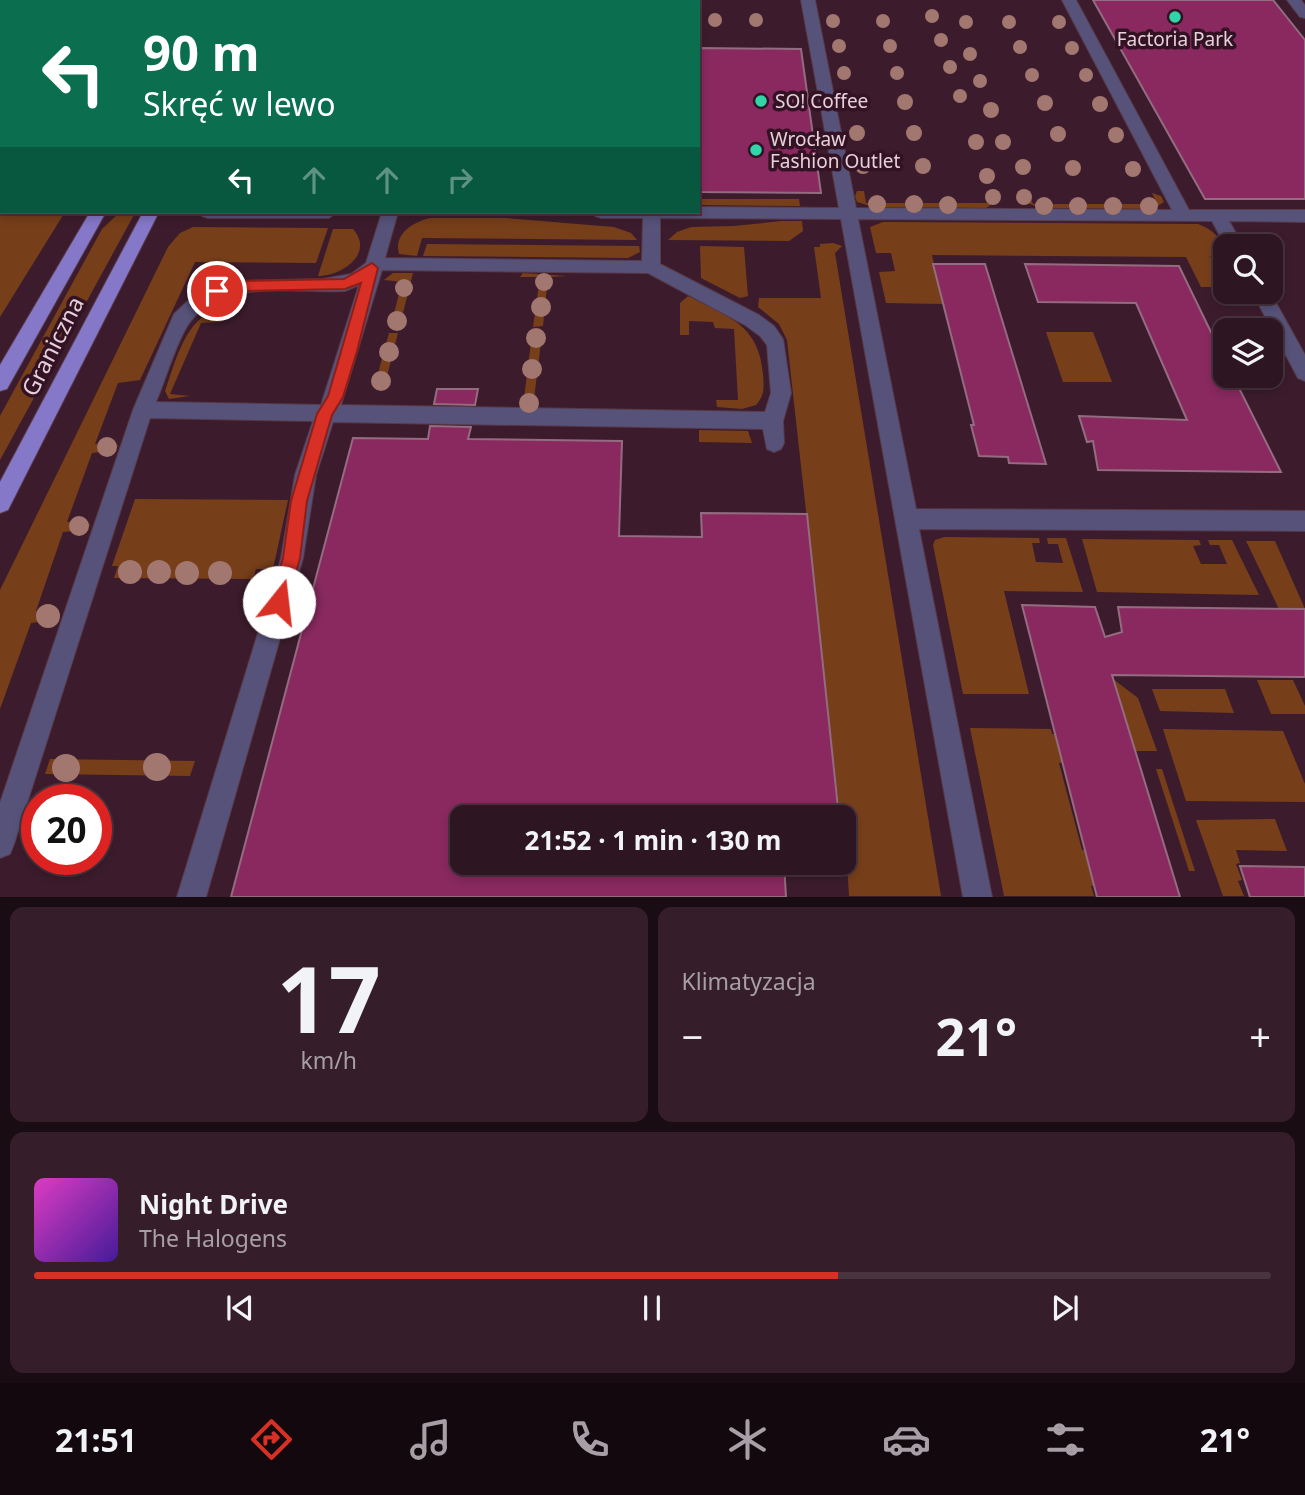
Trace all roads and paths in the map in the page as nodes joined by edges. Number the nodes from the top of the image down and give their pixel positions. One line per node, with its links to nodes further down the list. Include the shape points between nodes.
1 (808, 0): 10 (lane)
2 (1069, 0): 11 (lane)
3 (1294, 0): 4 (lane)
4 (1305, 14)
5 (700, 212): 10 (lane)
6 (97, 214): 19 (main road, Graniczna)
7 (149, 214): 24 (main road, Graniczna)
8 (389, 214): 15 (lane)
9 (652, 214): 16 (lane)
10 (847, 214): 11 (lane); 25 (lane)
11 (1184, 216): 12 (lane)
12 (1219, 216): 13 (lane); 14 (lane)
13 (1305, 216)
14 (1228, 234)
15 (373, 266): 16 (lane); 20 (lane, via 345,284 240,286 209,295 181,319); 21 (lane, via 339,386)
16 (651, 267): 22 (lane, via 767,331 776,344 781,393)
17 (1268, 304): 18 (lane)
18 (1305, 373)
19 (0, 383)
20 (143, 410): 21 (lane); 27 (lane)
21 (325, 414): 22 (lane); 28 (lane, via 299,501 292,558)
22 (773, 421): 23 (lane)
23 (774, 443)
24 (0, 503)
25 (907, 520): 26 (lane); 29 (lane)
26 (1305, 522)
27 (0, 844)
28 (191, 897)
29 (978, 897)

